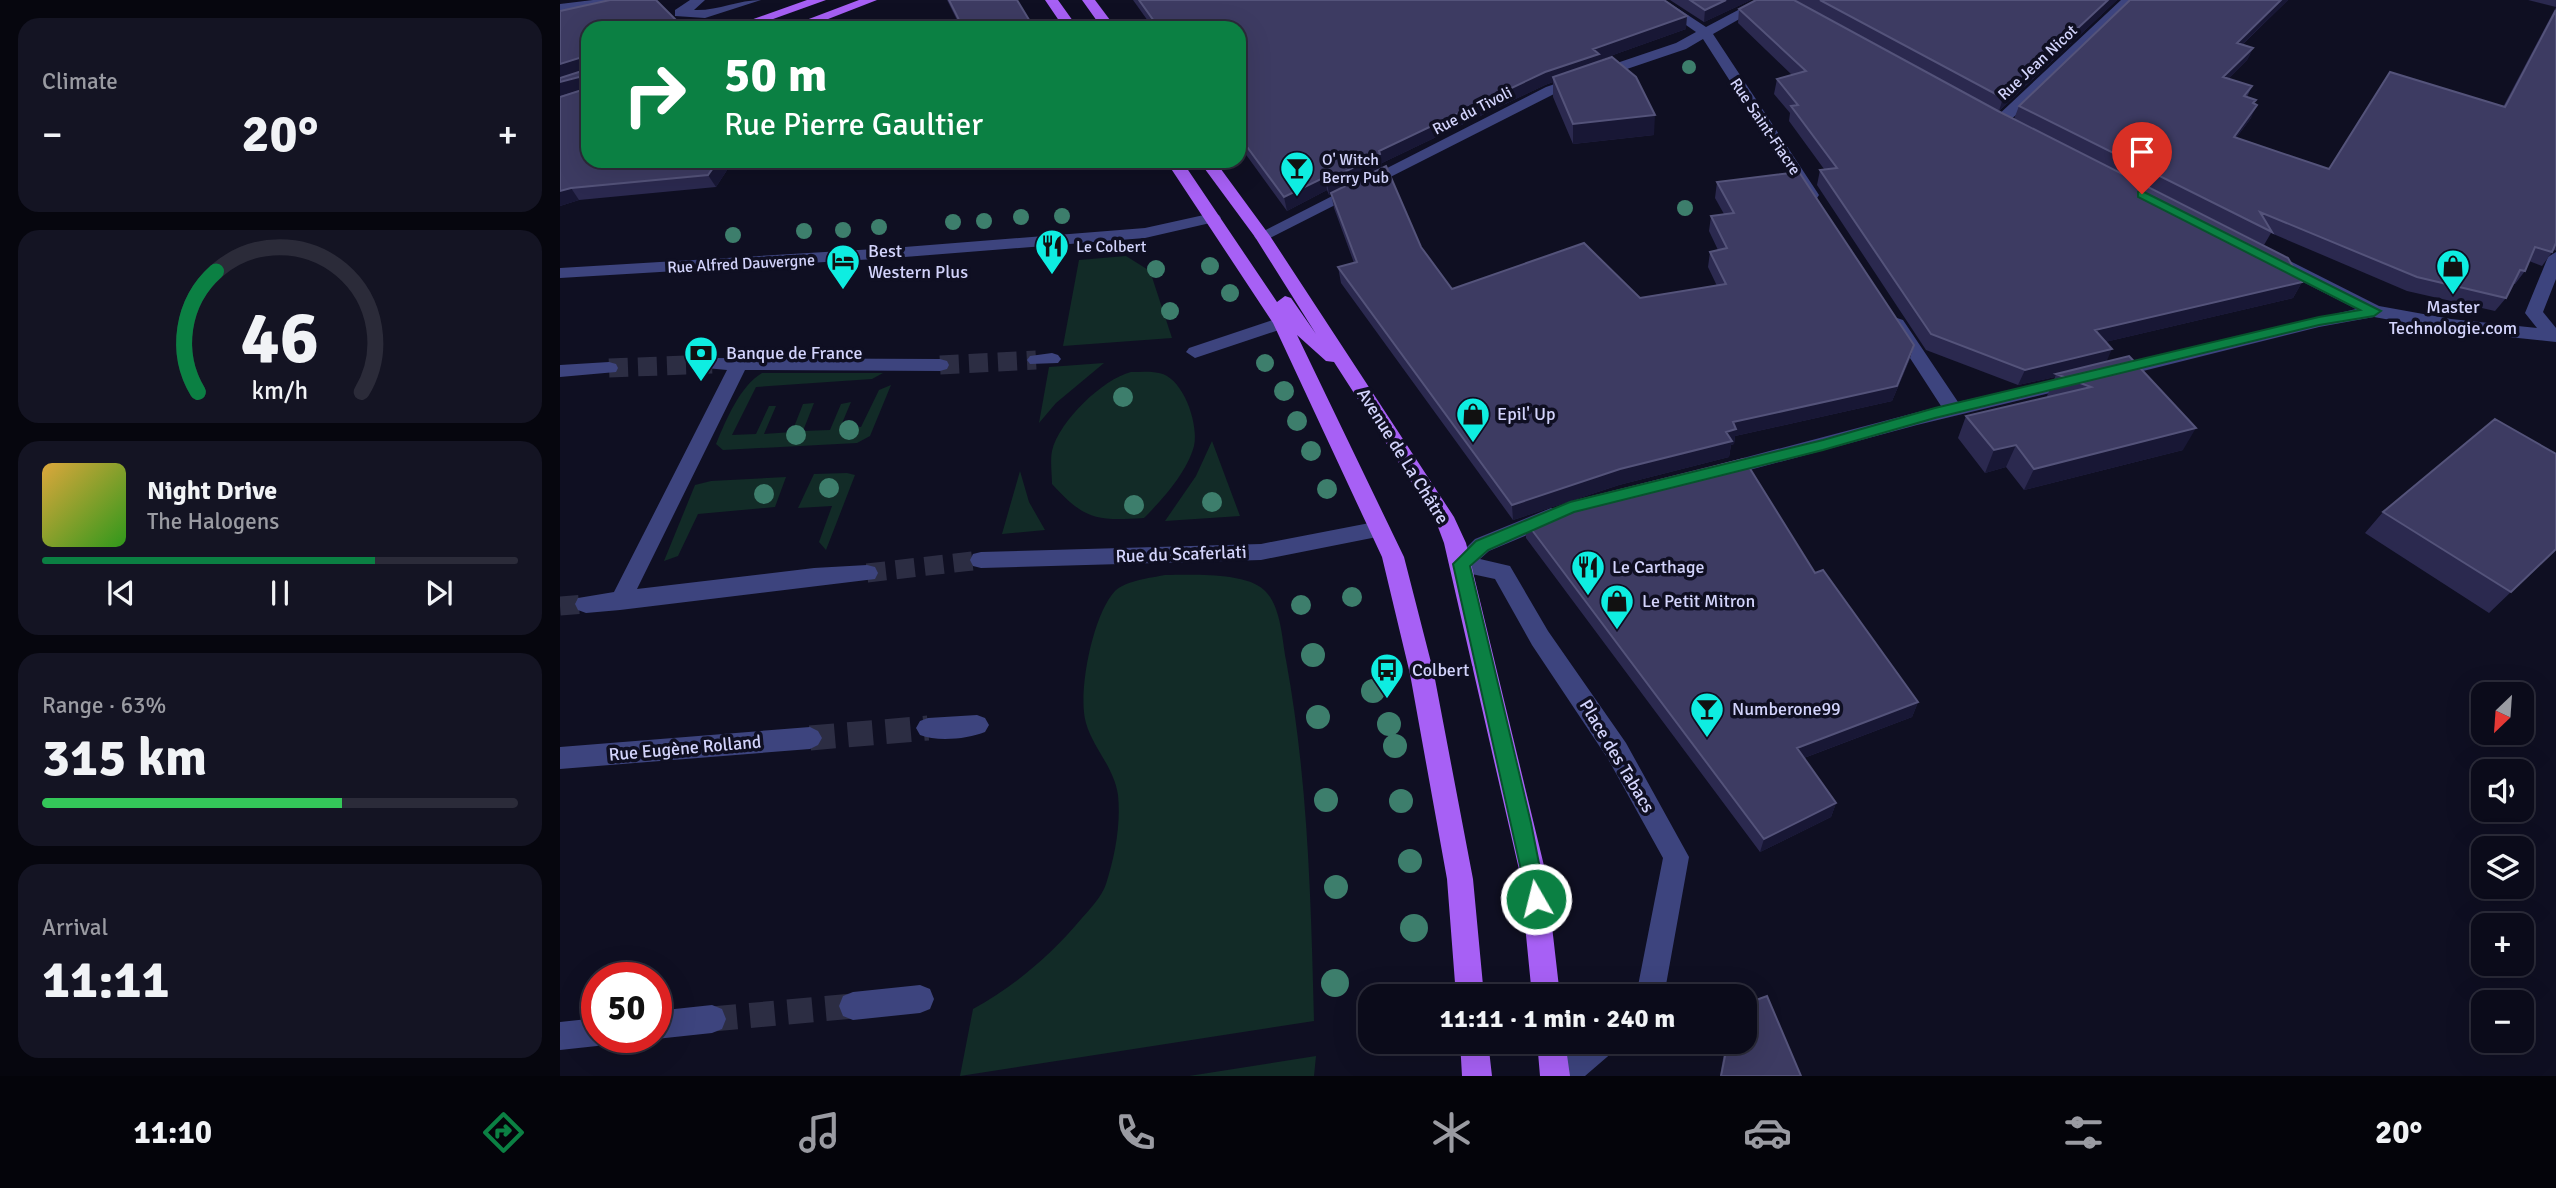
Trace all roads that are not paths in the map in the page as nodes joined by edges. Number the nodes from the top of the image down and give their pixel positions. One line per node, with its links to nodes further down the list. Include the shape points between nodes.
1 (620, 0): 11 (street)
2 (699, 0): 3 (street, via 680,13 705,14)
3 (755, 0)
4 (820, 0): 12 (main road)
5 (872, 0): 13 (main road)
6 (1051, 0): 14 (main road)
7 (1088, 0): 15 (main road)
8 (1656, 0): 16 (street, Rue Saint-Fiacre)
9 (1768, 0): 16 (street, Rue du Tivoli)
10 (2128, 0): 17 (street, Rue Jean Nicot)
11 (560, 8)
12 (756, 21)
13 (812, 21)
14 (1065, 21)
15 (1104, 21)
16 (1706, 33): 20 (street, Rue Saint-Fiacre); 22 (street, Rue du Tivoli, via 1681,46 1551,90)
17 (2000, 120)
18 (1179, 168): 21 (main road)
19 (1212, 168): 22 (main road, Avenue de La Châtre)
20 (1823, 213)
21 (1213, 218): 25 (street, Rue Alfred Dauvergne, via 1145,233); 28 (main road); 36 (main road, via 1242,235 1305,334)
22 (1262, 236): 36 (main road, Avenue de La Châtre)
23 (2252, 249): 26 (street)
24 (2556, 257): 29 (street, via 2534,313)
25 (560, 273)
26 (2374, 311): 29 (street, via 2451,326); 37 (street)
27 (1891, 315): 37 (street)
28 (1282, 323): 30 (street); 40 (main road)
29 (2554, 336)
30 (1195, 352)
31 (712, 364): 32 (street)
32 (739, 364): 33 (street); 44 (street)
33 (940, 365)
34 (609, 368): 35 (street)
35 (560, 371)
36 (1349, 372): 42 (main road, Avenue de La Châtre, via 1444,517)
37 (1953, 409): 38 (street)
38 (1703, 475)
39 (1570, 508): 42 (street, via 1482,545)
40 (1380, 529): 41 (street, Rue du Scaferlati, via 1261,552); 50 (main road, via 1393,557 1422,674 1460,879)
41 (981, 560)
42 (1461, 564): 51 (main road, Avenue de La Châtre, via 1533,874); 52 (street, Place des Tabacs, via 1503,572 1540,638 1617,751 1676,857)
43 (867, 573): 44 (street)
44 (620, 601): 45 (street)
45 (586, 604)
46 (977, 725): 47 (street)
47 (928, 728)
48 (810, 738): 49 (street, Rue Eugène Rolland)
49 (560, 758)
50 (1469, 984)
51 (1545, 984)
52 (1652, 984)
53 (920, 999): 54 (street)
54 (853, 1006)
55 (712, 1019): 56 (street)
56 (672, 1023)
57 (581, 1034): 58 (street)
58 (560, 1036)
59 (1475, 1054): 62 (main road)
60 (1552, 1054): 63 (main road)
61 (1589, 1054): 64 (street)
62 (1477, 1076)
63 (1555, 1076)
64 (1563, 1076)

